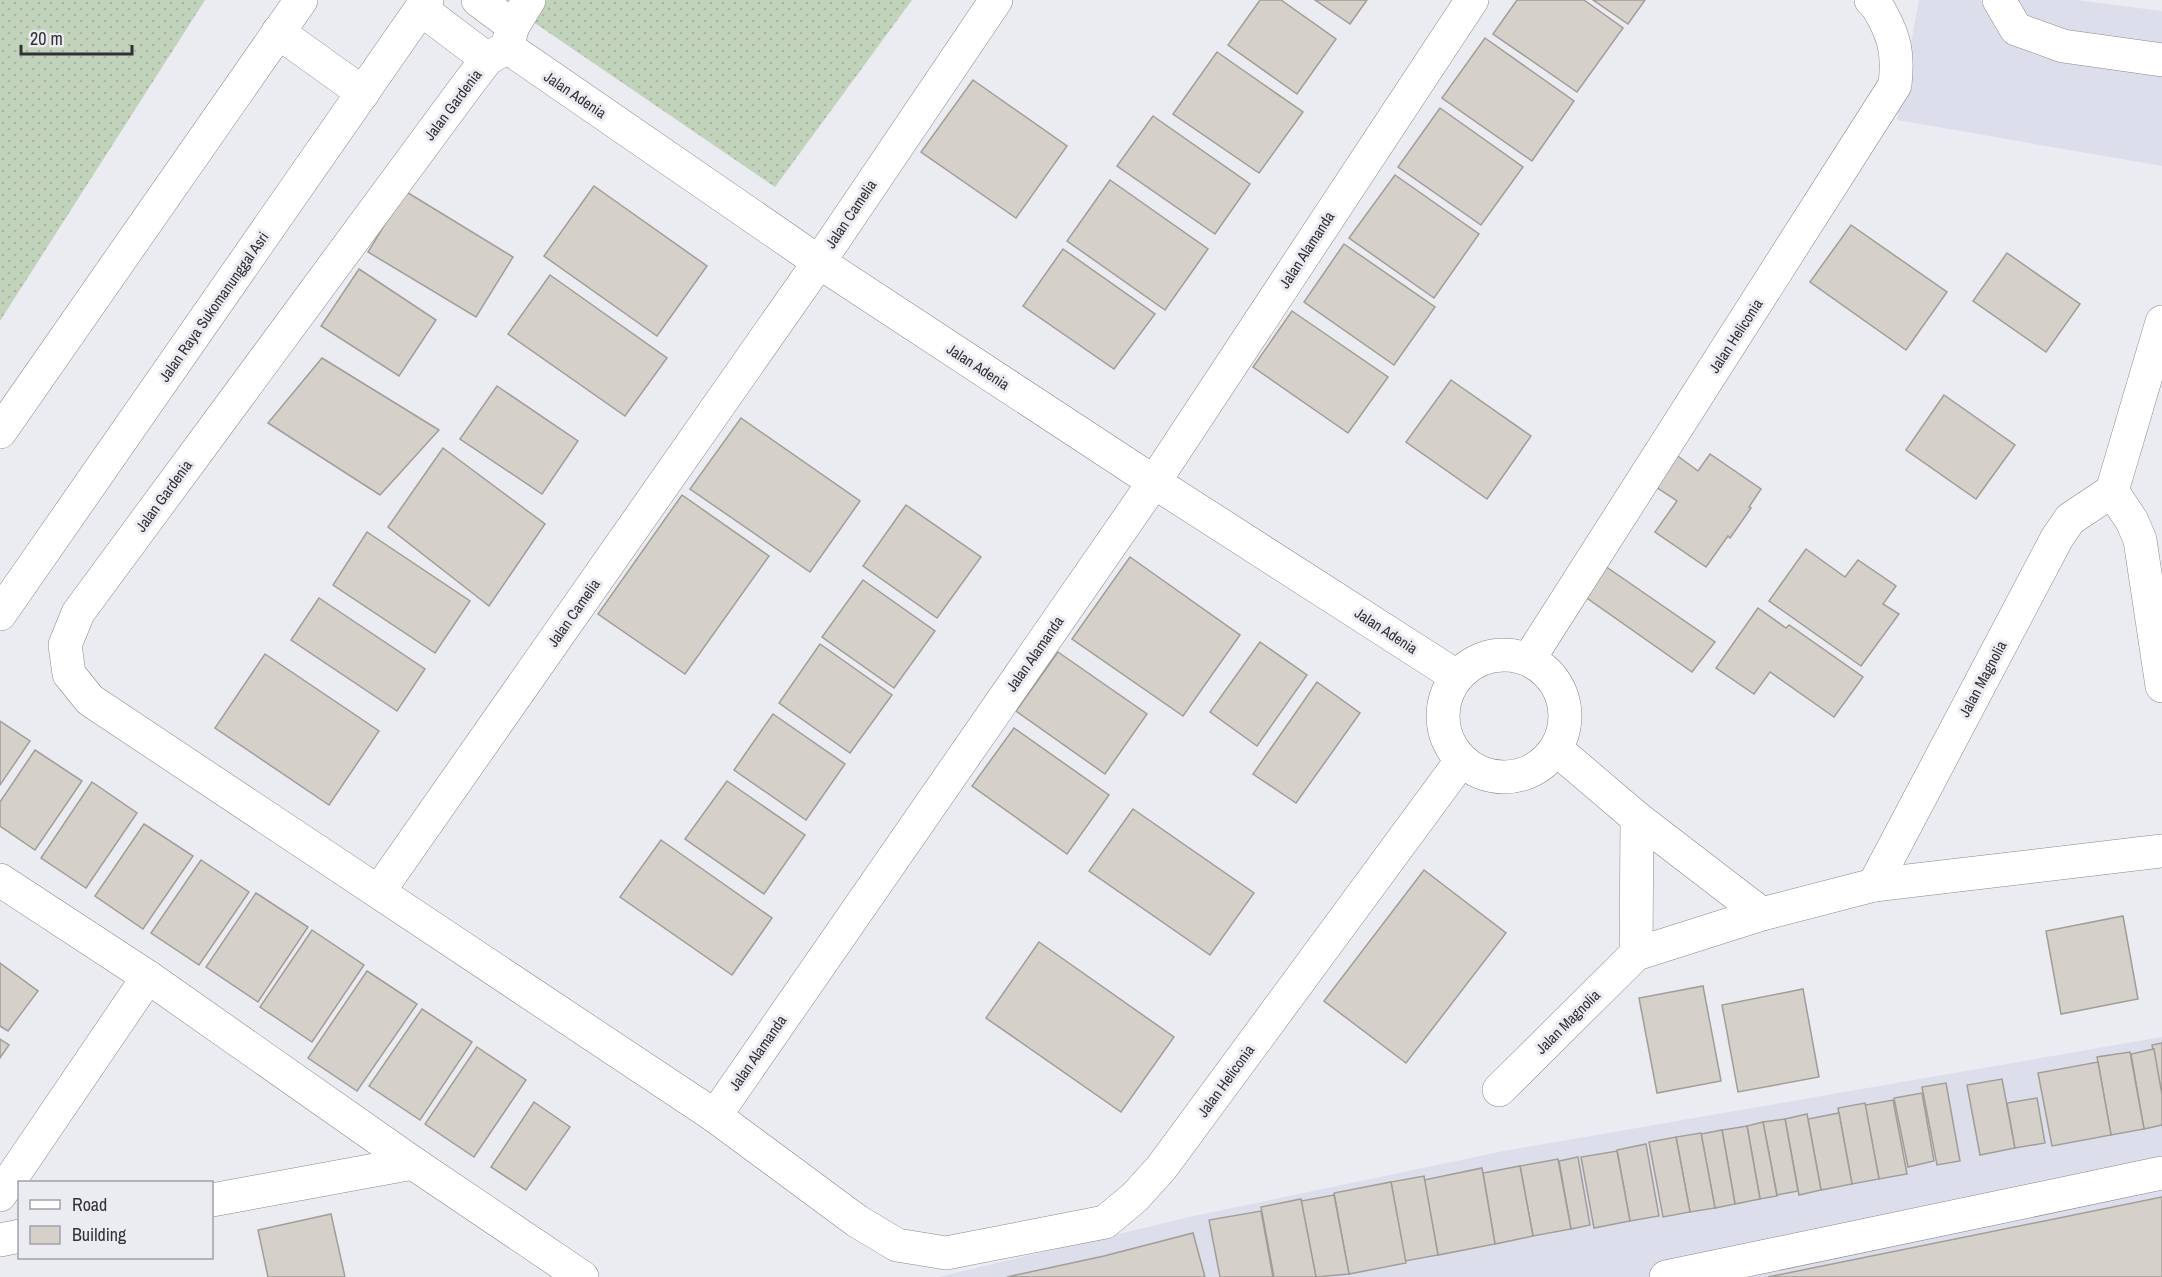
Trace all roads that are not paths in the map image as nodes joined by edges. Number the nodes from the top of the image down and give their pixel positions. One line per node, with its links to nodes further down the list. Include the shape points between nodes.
1 (301, 0): 8 (street)
2 (478, 0): 9 (street, Jalan Adenia)
3 (996, 0): 12 (street, Jalan Camelia)
4 (1472, 0): 15 (street, Jalan Alamanda)
5 (2000, 0): 10 (street, via 2016,29 2063,46)
6 (1873, 2): 18 (street, Jalan Heliconia, via 1893,34 1895,85)
7 (424, 4): 9 (street, Jalan Adenia); 11 (street, Jalan Raya Sukomanunggal Asri)
8 (278, 32): 11 (street); 14 (street)
9 (509, 33): 12 (street, Jalan Adenia); 27 (street, Jalan Gardenia, via 78,613 65,645 69,674 90,700)
10 (2162, 60)
11 (363, 93): 17 (street, Jalan Raya Sukomanunggal Asri)
12 (819, 262): 15 (street, Jalan Adenia); 27 (street, Jalan Camelia)
13 (2162, 322): 16 (street)
14 (0, 432)
15 (1154, 482): 19 (street, Jalan Adenia); 32 (street, Jalan Alamanda)
16 (2112, 491): 20 (street, via 2140,540); 26 (street, Jalan Magnolia, via 2070,519 2057,538)
17 (0, 614)
18 (1529, 659): 19 (street, via 1507,654 1484,657); 21 (street, via 1547,671 1560,688 1566,709 1564,730)
19 (1456, 676): 22 (street, via 1443,704 1443,725 1449,744)
20 (2162, 686)
21 (1556, 749): 22 (street, via 1541,765 1521,775 1479,773); 23 (street)
22 (1461, 760): 32 (street, Jalan Heliconia, via 1169,1158 1135,1197 1105,1221 946,1253 897,1245 857,1221)
23 (1637, 818): 28 (street); 29 (street)
24 (2162, 851): 26 (street, Jalan Magnolia)
25 (0, 880): 30 (street)
26 (1874, 885): 28 (street, Jalan Magnolia)
27 (379, 891): 32 (street)
28 (1762, 914): 29 (street, Jalan Magnolia)
29 (1636, 954): 31 (street, Jalan Magnolia)
30 (148, 976): 33 (street); 35 (street)
31 (1499, 1090)
32 (715, 1116)
33 (413, 1163): 36 (street); 39 (street)
34 (2162, 1173): 40 (street)
35 (0, 1195)
36 (213, 1200)
37 (18, 1236): 38 (street)
38 (0, 1240)
39 (582, 1277)
40 (1666, 1277)

